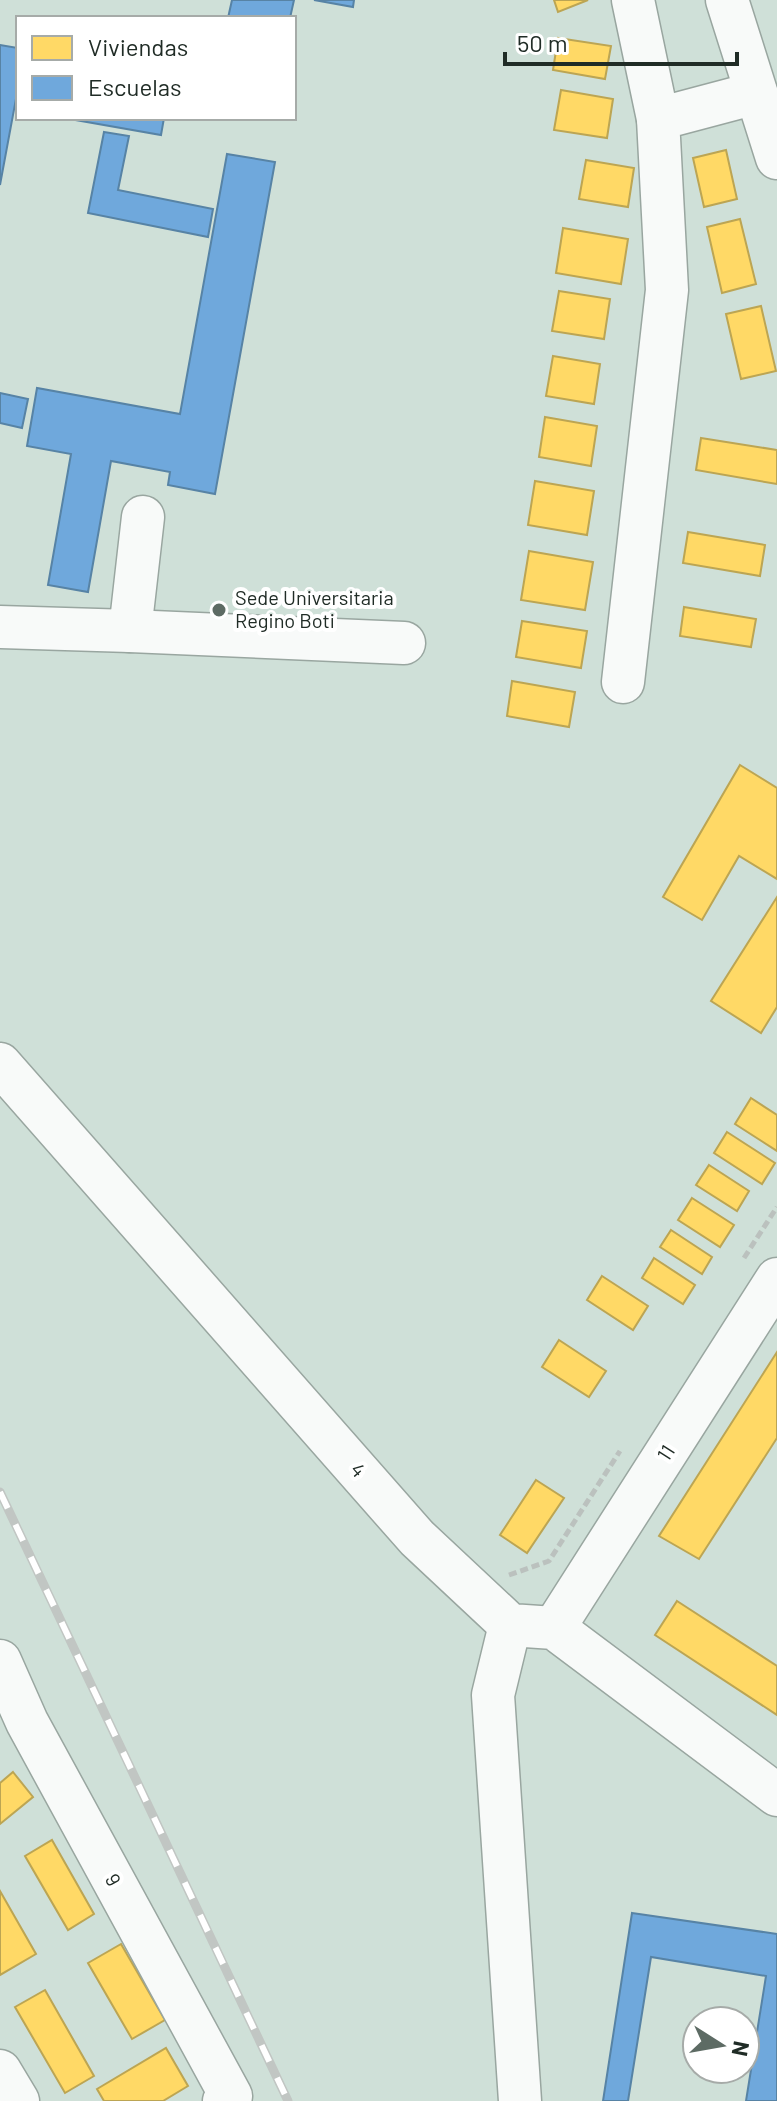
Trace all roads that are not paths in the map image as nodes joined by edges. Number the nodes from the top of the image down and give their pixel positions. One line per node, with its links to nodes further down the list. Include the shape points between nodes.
1 (633, 0): 4 (street)
2 (727, 0): 3 (street)
3 (756, 93): 4 (street); 5 (street)
4 (658, 119): 10 (street, via 667,290)
5 (777, 158)
6 (143, 517): 8 (street)
7 (0, 627): 8 (street)
8 (130, 631): 9 (street)
9 (404, 643)
10 (623, 682)
11 (0, 1064): 13 (street, 4, via 417,1538)
12 (760, 1269): 14 (street, 11)
13 (510, 1625): 14 (street); 21 (street, via 493,1695)
14 (554, 1628): 17 (street)
15 (0, 1661): 16 (street, 9)
16 (14, 1733): 19 (street, 9)
17 (777, 1795)
18 (0, 2071): 20 (street)
19 (228, 2098)
20 (18, 2101)
21 (520, 2101)

